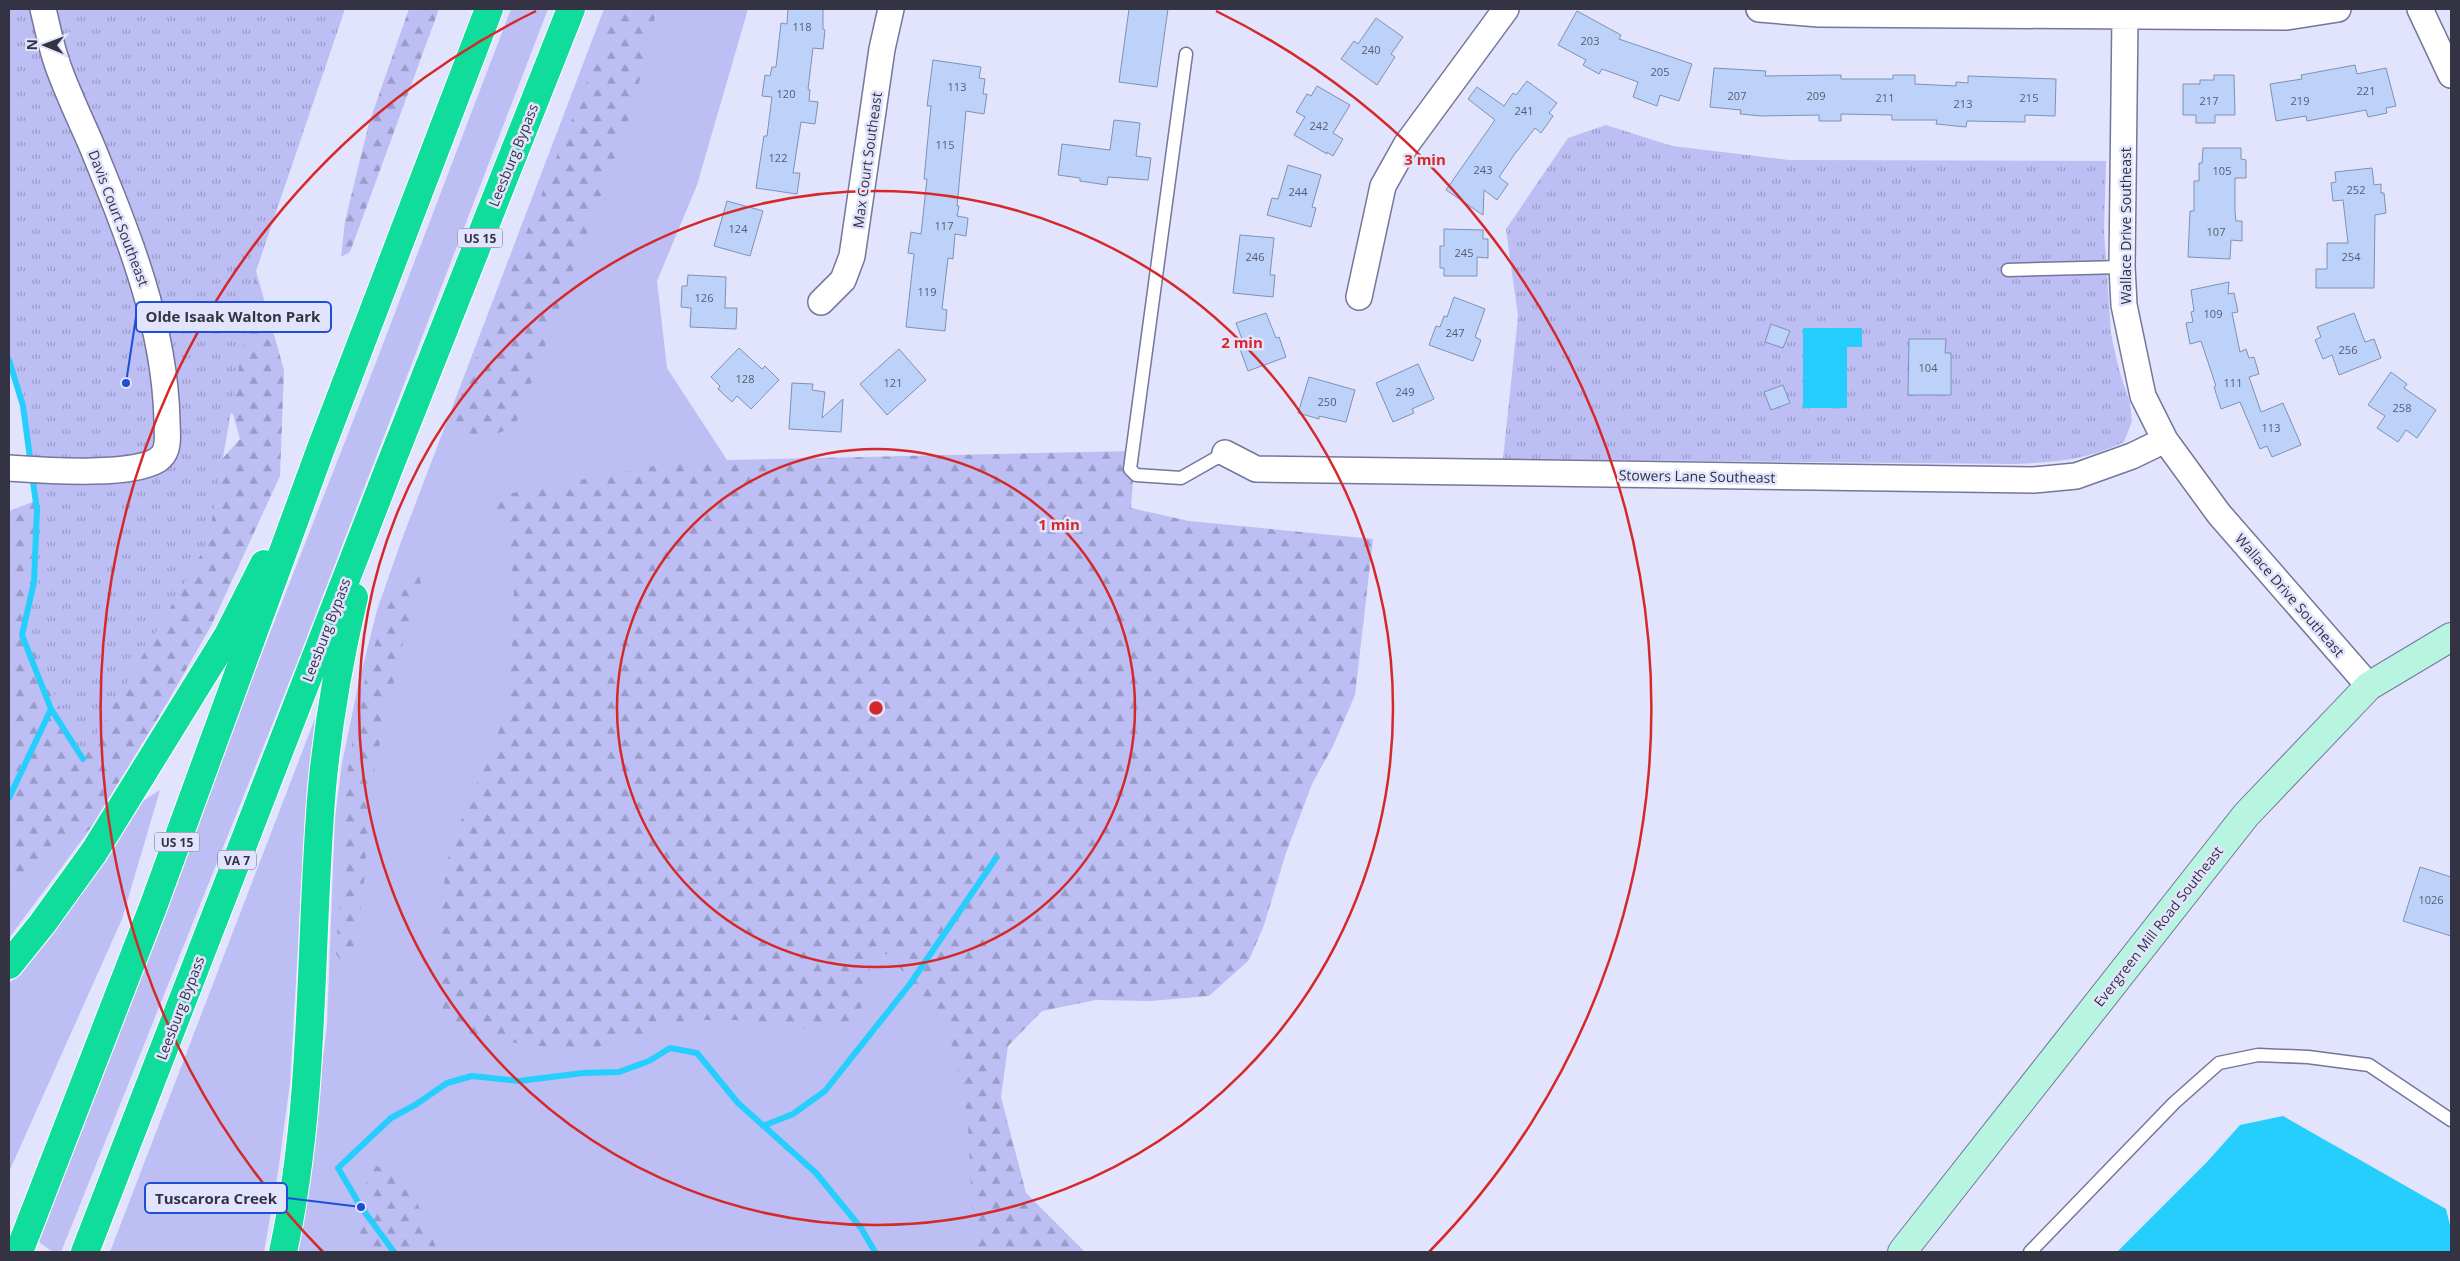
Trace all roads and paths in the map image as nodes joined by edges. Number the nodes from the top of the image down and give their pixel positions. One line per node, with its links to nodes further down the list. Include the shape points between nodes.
1 (43, 9): 19 (street, Davis Court Southeast, via 56,58 144,281 167,396 167,438 165,453 160,459 134,468)
2 (489, 9): 17 (highway, US 15)
3 (571, 9): 20 (highway, Leesburg Bypass / US 15)
4 (891, 9): 15 (street, Max Court Southeast, via 882,49 852,256 842,280)
5 (1506, 9): 14 (street, via 1406,145 1383,186)
6 (1759, 9): 9 (street, via 1819,14)
7 (2338, 9): 9 (street, via 2287,17)
8 (2420, 9): 11 (street)
9 (2125, 17): 12 (street, Wallace Drive Southeast)
10 (1186, 54): 18 (lane, via 1130,469 1136,475 1181,478)
11 (2451, 75)
12 (2122, 267): 13 (lane); 16 (street, Wallace Drive Southeast, via 2124,305 2144,396)
13 (2008, 270)
14 (1359, 297)
15 (821, 302)
16 (2165, 440): 18 (street, Stowers Lane Southeast, via 2076,476 2034,480 1256,469); 22 (street, Wallace Drive Southeast, via 2219,514)
17 (321, 448): 23 (highway, via 228,636 94,852); 25 (highway, US 15, via 153,907)
18 (1225, 453)
19 (12, 468)
20 (389, 468): 26 (highway, Leesburg Bypass / VA 7); 27 (highway, via 344,638 322,788 305,1085 297,1169)
21 (2451, 637): 22 (main road, Evergreen Mill Road Southeast)
22 (2368, 686): 28 (main road, Evergreen Mill Road Southeast, via 2246,815)
23 (9, 965)
24 (2451, 1120): 29 (lane, via 2369,1065 2258,1055 2219,1063 2174,1103)
25 (22, 1242)
26 (85, 1252)
27 (283, 1252)
28 (1902, 1252)
29 (2030, 1252)

